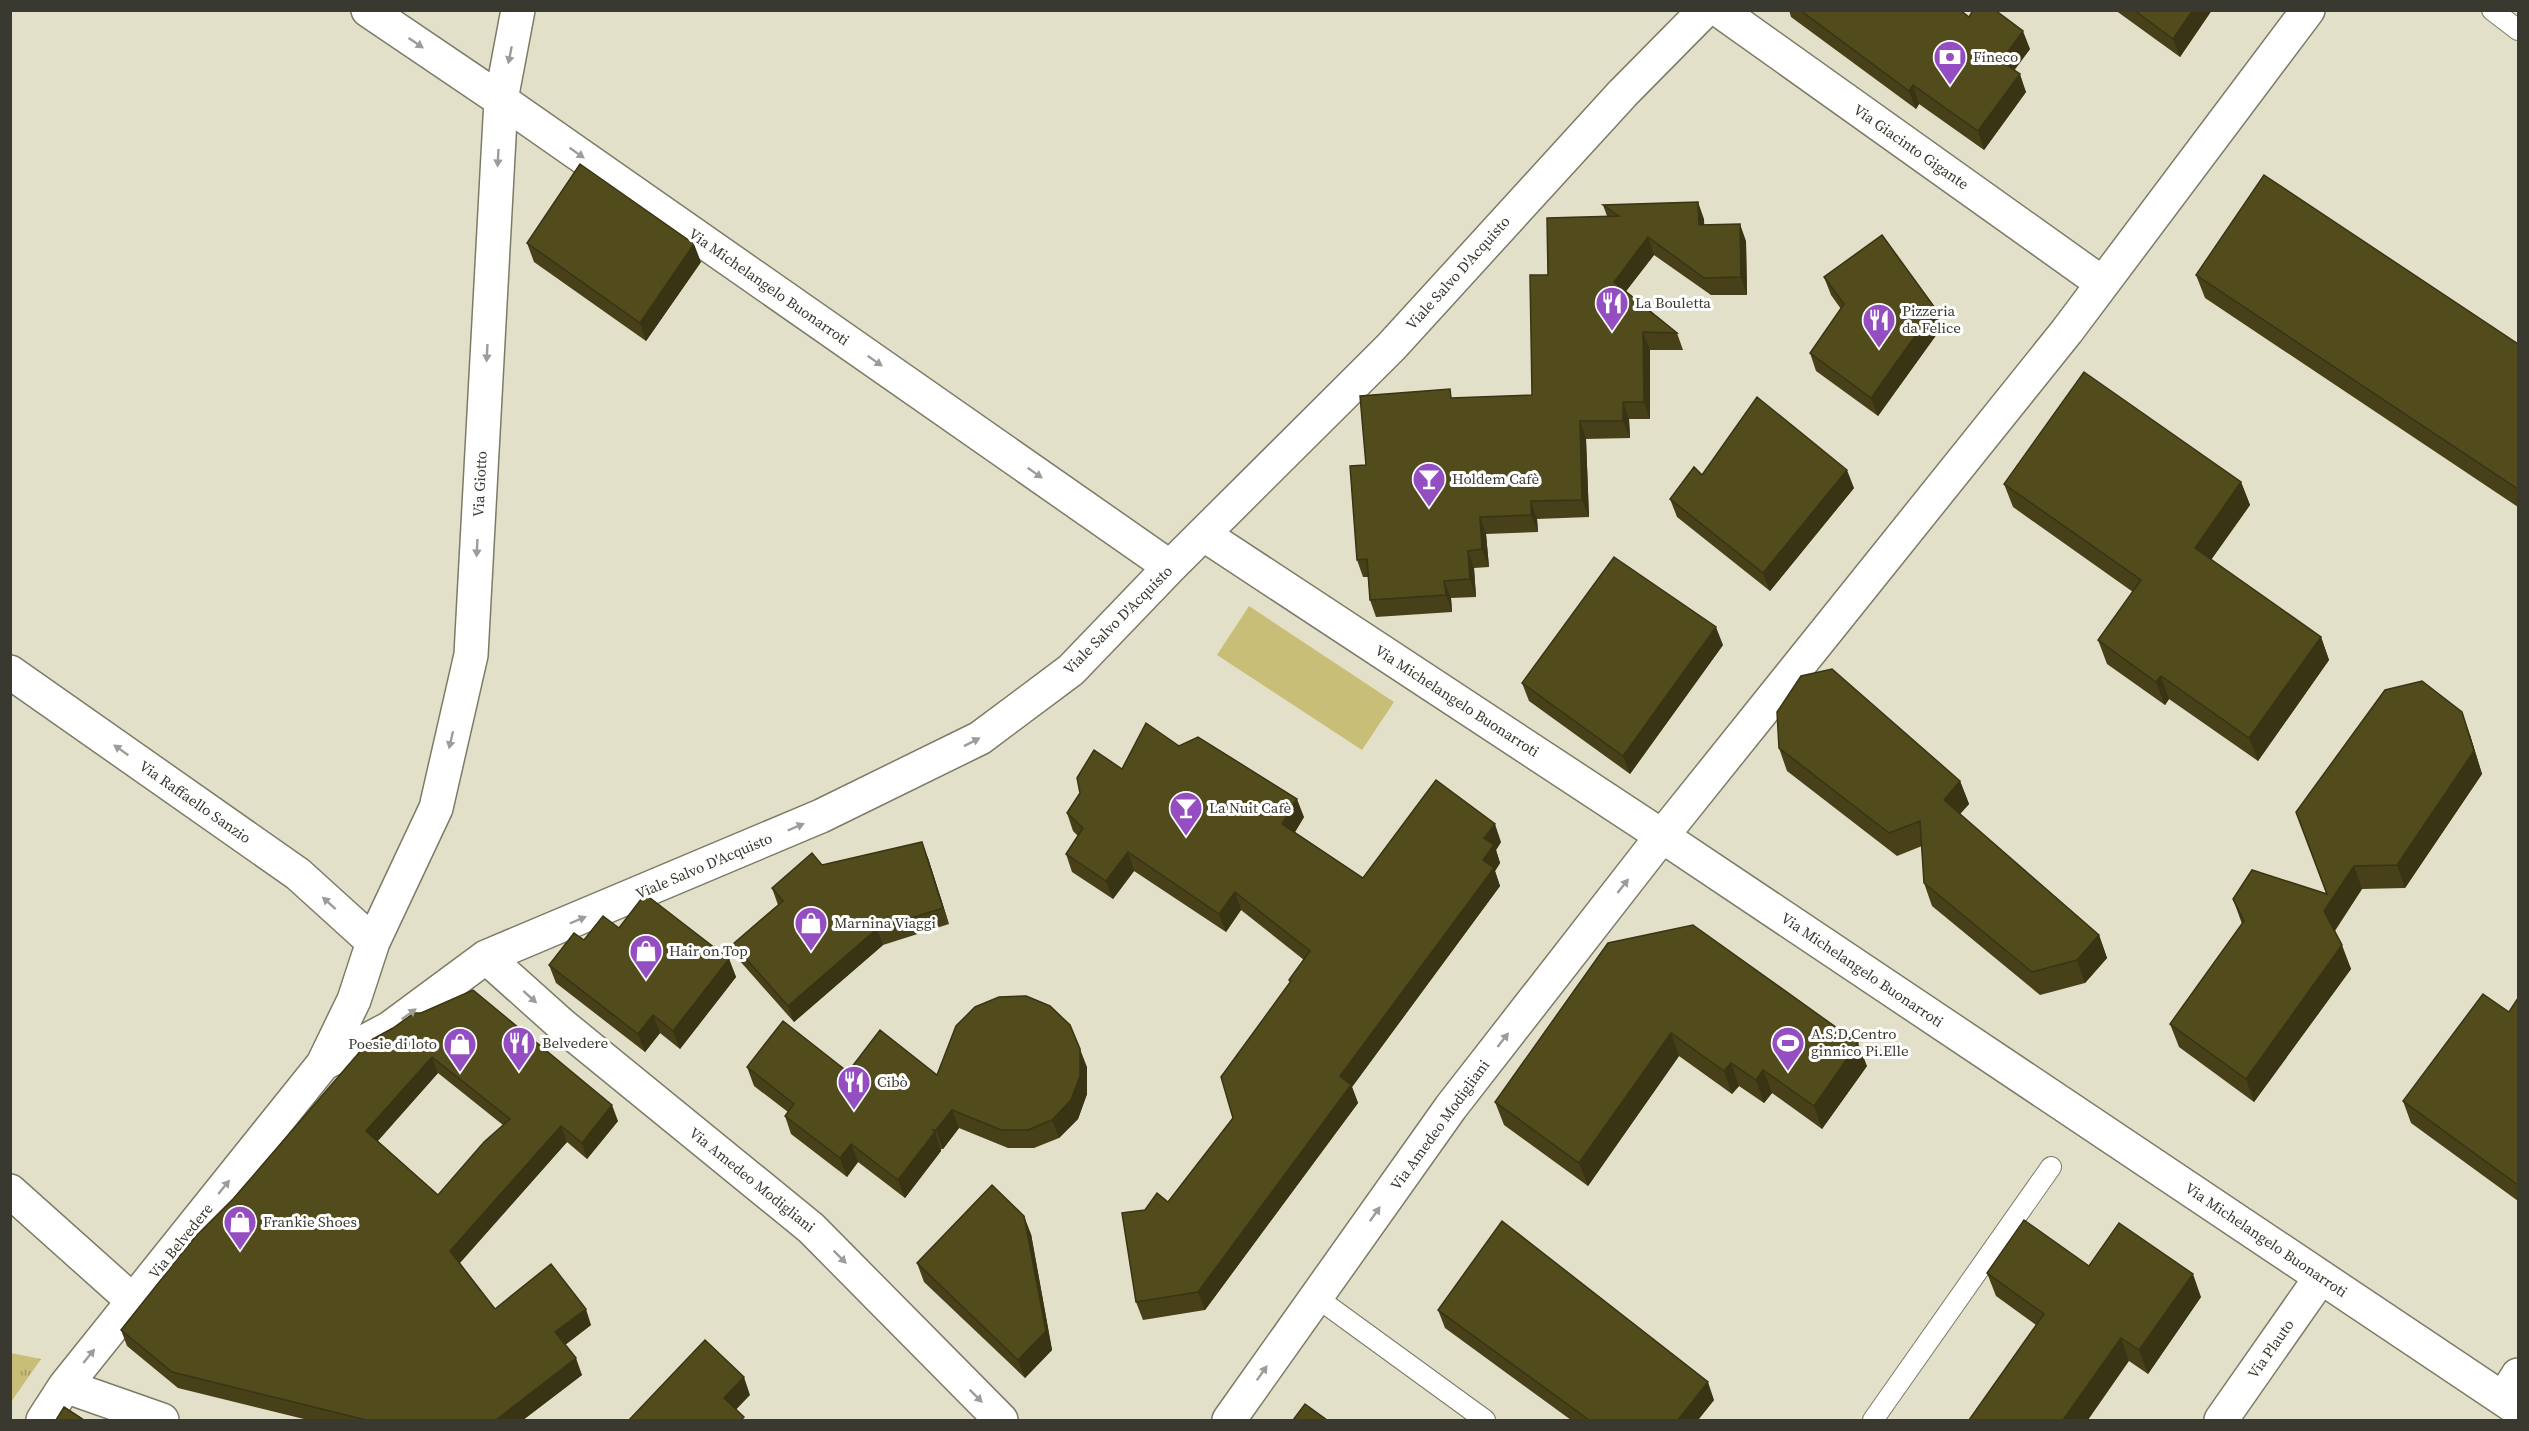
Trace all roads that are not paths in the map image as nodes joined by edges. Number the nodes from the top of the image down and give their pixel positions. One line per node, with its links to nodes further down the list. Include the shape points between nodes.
1 (368, 10): 8 (street, Via Michelangelo Buonarroti, one-way to 8)
2 (518, 10): 8 (street, Via Giotto, one-way to 8)
3 (1705, 10): 10 (street, Viale Salvo D'Acquisto, via 1623,93 1391,347)
4 (1719, 10): 9 (street, Via Giacinto Gigante)
5 (2308, 10): 9 (street, Via Amedeo Modigliani)
6 (2492, 10): 7 (lane)
7 (2518, 30)
8 (501, 100): 11 (street, Via Michelangelo Buonarroti, one-way to 11); 14 (street, Via Giotto, one-way to 14, via 471,654 436,808)
9 (2102, 283): 13 (street, Via Amedeo Modigliani)
10 (1203, 534): 11 (street, Viale Salvo D'Acquisto); 13 (street, Via Michelangelo Buonarroti)
11 (1170, 567): 15 (street, Viale Salvo D'Acquisto, one-way to 11, via 822,816 980,738 1071,670)
12 (10, 672): 14 (street, Via Raffaello Sanzio, one-way to 12, via 298,874)
13 (1662, 836): 19 (street, Via Michelangelo Buonarroti); 20 (street, Via Amedeo Modigliani, one-way to 13, via 1451,1107)
14 (373, 942): 16 (street, Via Giotto, via 354,1000)
15 (486, 957): 16 (street, Viale Salvo D'Acquisto, one-way to 15, via 390,1028); 26 (street, Via Amedeo Modigliani, one-way to 26, via 562,1025 811,1228)
16 (323, 1064): 21 (street, Via Belvedere, one-way to 16)
17 (2051, 1167): 29 (lane)
18 (10, 1191): 21 (street)
19 (2321, 1277): 23 (street, Via Michelangelo Buonarroti); 30 (street, Via Plauto)
20 (1317, 1297): 27 (street, Via Amedeo Modigliani, one-way to 20); 28 (lane)
21 (133, 1301): 22 (street, Via Belvedere, one-way to 21)
22 (65, 1386): 24 (street, Via Belvedere); 25 (street)
23 (2513, 1394)
24 (43, 1420)
25 (162, 1420)
26 (1001, 1420)
27 (1228, 1420)
28 (1485, 1420)
29 (1873, 1420)
30 (2221, 1420)

